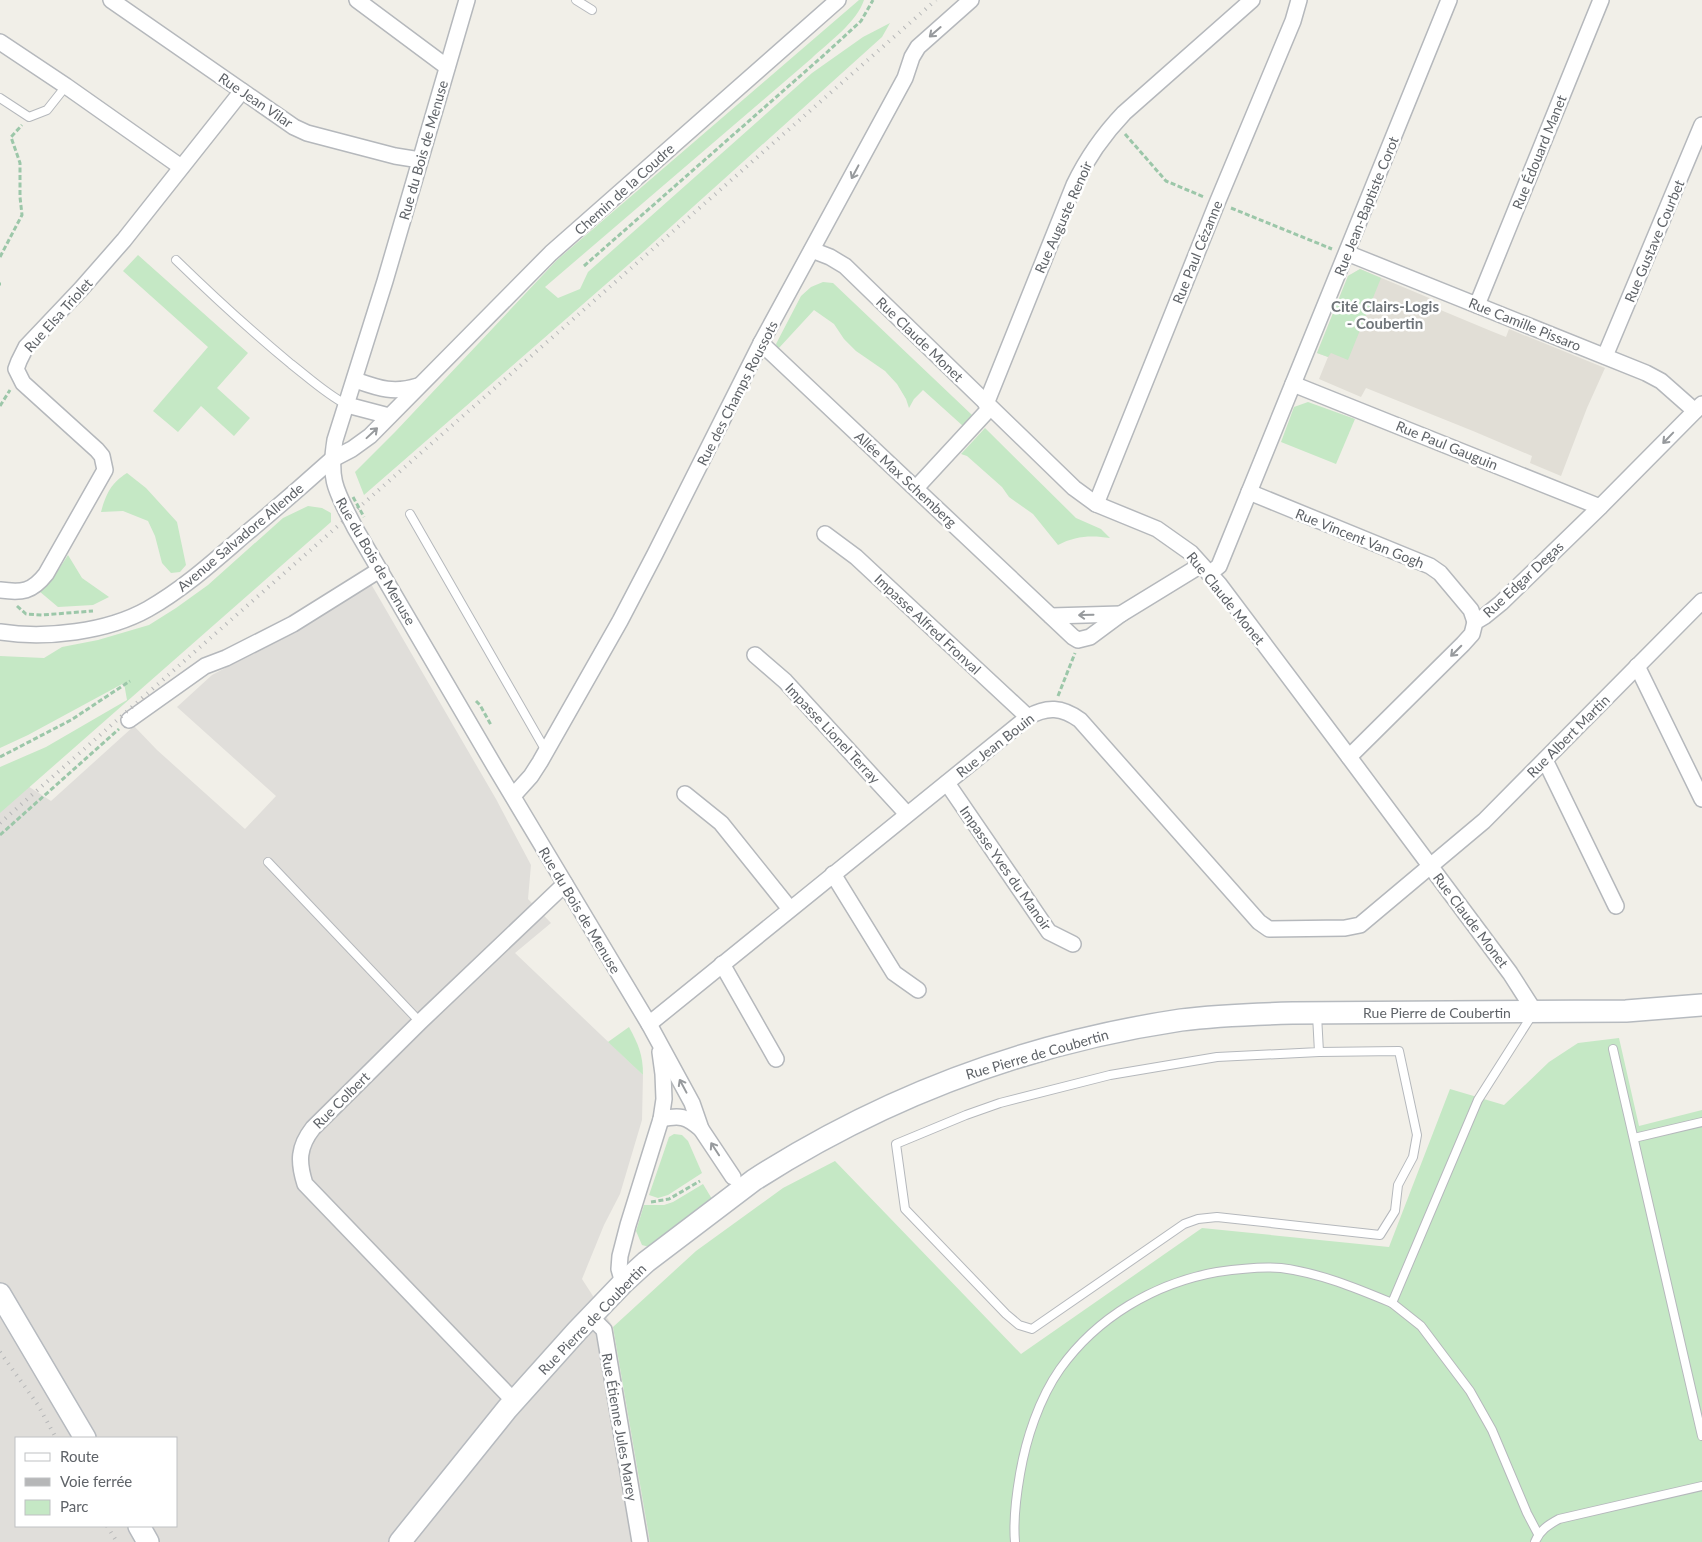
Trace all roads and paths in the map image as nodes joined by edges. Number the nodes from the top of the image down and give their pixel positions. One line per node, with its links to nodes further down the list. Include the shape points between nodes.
1 (111, 0): 16 (street, Rue Jean Vilar)
2 (357, 0): 14 (street)
3 (467, 0): 14 (street, Rue du Bois de Menuse)
4 (576, 0): 12 (lane)
5 (838, 0): 34 (street, Chemin de la Coudre, via 551,253)
6 (873, 0): 28 (path, via 861,21)
7 (971, 0): 24 (street, Rue des Champs Roussots, one-way to 24, via 912,56 905,78)
8 (1252, 0): 36 (street, Rue Auguste Renoir, via 1124,113 1094,148 1074,185)
9 (1299, 0): 43 (street, Rue Paul Cézanne)
10 (1450, 0): 25 (street, Rue Jean-Baptiste Corot)
11 (1601, 0): 29 (street, Rue Édouard Manet)
12 (592, 10)
13 (0, 42): 15 (street)
14 (447, 67): 20 (street, Rue du Bois de Menuse)
15 (66, 86): 18 (lane, via 47,110); 23 (street)
16 (242, 91): 20 (street, Rue Jean Vilar, via 307,133); 23 (street, Rue Elsa Triolet)
17 (0, 98): 18 (lane)
18 (29, 117): 21 (path, via 11,137)
19 (1702, 125): 31 (street, Rue Gustave Courbet)
20 (420, 160): 32 (street, Rue du Bois de Menuse)
21 (20, 163): 22 (path); 26 (path, via 22,215)
22 (14, 165)
23 (181, 167): 50 (street, Rue Elsa Triolet, via 124,240 26,348 19,361 16,369 23,383 98,450 105,470 38,584 20,592)
24 (812, 250): 30 (street, Rue des Champs Roussots); 36 (street, Rue Claude Monet, via 845,266)
25 (1347, 252): 29 (street, Rue Camille Pissaro); 33 (street, Rue Jean-Baptiste Corot)
26 (0, 257)
27 (176, 260): 35 (lane, via 266,344)
28 (584, 266)
29 (1477, 305): 31 (street, Rue Camille Pissaro)
30 (761, 343): 40 (street, Allée Max Schemberg); 65 (street, Rue des Champs Roussots, via 620,621)
31 (1605, 356): 37 (street, Rue Camille Pissaro, via 1661,381)
32 (355, 380): 34 (street, via 391,390); 35 (street, Rue du Bois de Menuse)
33 (1293, 384): 41 (street, Rue Jean-Baptiste Corot); 44 (street, Rue Paul Gauguin)
34 (418, 386): 38 (street, Chemin de la Coudre)
35 (347, 405): 38 (street); 39 (street, Rue du Bois de Menuse)
36 (988, 406): 40 (street); 43 (street, Rue Claude Monet, via 1074,488)
37 (1698, 407): 44 (street, Rue Edgar Degas, one-way to 44)
38 (389, 416): 39 (street, Avenue Salvadore Allende, one-way to 38, via 370,436)
39 (331, 460): 49 (street, Rue du Bois de Menuse, via 337,494); 57 (street, Avenue Salvadore Allende, via 205,569 147,610 61,634)
40 (916, 488): 55 (street, Allée Max Schemberg)
41 (1249, 492): 48 (street, Rue Jean-Baptiste Corot, via 1220,566); 56 (street, Rue Vincent Van Gogh, via 1430,566 1440,573 1471,610)
42 (353, 497): 46 (path, bridge)
43 (1096, 504): 48 (street, Rue Claude Monet, via 1157,529 1191,553)
44 (1600, 507): 56 (street, Rue Edgar Degas, via 1501,603)
45 (410, 514): 65 (lane)
46 (364, 517)
47 (825, 534): 63 (street, Impasse Alfred Fronval, via 856,557)
48 (1205, 569): 54 (street); 66 (street, Rue Claude Monet)
49 (381, 571): 64 (street, via 293,624 205,666); 71 (street, Rue du Bois de Menuse)
50 (0, 590)
51 (1702, 601): 60 (street, Rue Albert Martin)
52 (13, 602): 53 (path, via 26,614)
53 (95, 611)
54 (1121, 614): 55 (street, one-way to 55); 58 (street, via 1090,637)
55 (1051, 616): 58 (street, Allée Max Schemberg)
56 (1475, 622): 66 (street, Rue Edgar Degas, one-way to 66, via 1472,634 1463,644)
57 (0, 632)
58 (1078, 640): 62 (path)
59 (755, 655): 73 (street, Impasse Lionel Terray, via 785,681)
60 (1638, 666): 68 (street, Rue Albert Martin); 72 (street)
61 (130, 680): 67 (path, via 71,720)
62 (1054, 710): 63 (street, Rue Jean Bouin, via 1038,711); 76 (street, via 1070,713 1080,720 1258,922 1269,929 1360,926)
63 (1028, 717): 69 (street, Rue Jean Bouin)
64 (129, 720): 74 (path)
65 (546, 752): 71 (street, Rue des Champs Roussots)
66 (1349, 756): 76 (street, Rue Claude Monet)
67 (0, 757)
68 (1545, 760): 76 (street, Rue Albert Martin, via 1484,821); 79 (street)
69 (947, 782): 73 (street, Rue Jean Bouin); 81 (street, Impasse Yves du Manoir, via 1049,932)
70 (685, 794): 80 (street, via 721,823)
71 (513, 796): 78 (street, Rue du Bois de Menuse)
72 (1702, 799)
73 (907, 814): 77 (street, Rue Jean Bouin)
74 (0, 835)
75 (268, 862): 87 (lane)
76 (1430, 865): 85 (street, Rue Claude Monet, via 1510,972)
77 (834, 874): 80 (street, Rue Jean Bouin); 83 (street, via 894,973)
78 (565, 884): 87 (street, Rue Colbert); 88 (street, Rue du Bois de Menuse)
79 (1616, 906)
80 (790, 909): 82 (street, Rue Jean Bouin)
81 (1072, 944)
82 (722, 964): 88 (street, Rue Jean Bouin); 92 (street)
83 (918, 990)
84 (1702, 1005): 85 (main road, Rue Pierre de Coubertin, via 1626,1011)
85 (1535, 1012): 86 (main road, Rue Pierre de Coubertin); 102 (lane, via 1478,1100)
86 (1317, 1013): 91 (lane); 97 (main road, Rue Pierre de Coubertin, via 1183,1020 1102,1034 1010,1059 908,1096)
87 (420, 1022): 106 (street, Rue Colbert, via 313,1128 301,1151 300,1168 305,1184)
88 (648, 1024): 89 (street, Rue du Bois de Menuse)
89 (660, 1045): 93 (street, Rue du Bois de Menuse, via 664,1098); 95 (street, Rue du Bois de Menuse, one-way to 89, via 692,1103)
90 (1614, 1049): 96 (lane)
91 (1318, 1052): 91 (lane, via 1399,1051 1417,1135 1413,1157 1398,1185 1395,1211 1380,1235 1217,1217 1198,1219 1184,1224 1032,1329 1019,1325 1006,1314 905,1209 896,1144 966,1115 1036,1093 1147,1068 1216,1057)
92 (776, 1059)
93 (661, 1119): 95 (street, Rue du Bois de Menuse, via 684,1117); 99 (street, Rue du Bois de Menuse)
94 (1702, 1122): 96 (lane)
95 (701, 1129): 97 (street, Rue du Bois de Menuse, one-way to 95)
96 (1634, 1138): 105 (lane)
97 (743, 1179): 100 (main road, Rue Pierre de Coubertin, via 720,1206)
98 (700, 1180): 99 (path, via 669,1199 651,1202)
99 (636, 1199): 100 (street, Rue du Bois de Menuse, via 620,1256)
100 (623, 1283): 103 (main road, Rue Pierre de Coubertin)
101 (0, 1294): 108 (main road)
102 (1392, 1304): 111 (lane, via 1421,1326 1470,1391 1492,1430); 115 (lane, via 1353,1286 1318,1275 1279,1268 1240,1268 1188,1279 1157,1290 1118,1311 1082,1341 1059,1370 1033,1424 1016,1497)
103 (591, 1317): 106 (main road, Rue Pierre de Coubertin); 114 (street, Rue Étienne Jules Marey, via 604,1330)
104 (1702, 1396): 105 (lane)
105 (1693, 1398): 107 (lane)
106 (514, 1401): 113 (main road, Rue Pierre de Coubertin)
107 (1702, 1436)
108 (84, 1437)
109 (1702, 1486): 111 (lane, via 1559,1519 1547,1525)
110 (140, 1527): 112 (main road)
111 (1536, 1538)
112 (148, 1542)
113 (400, 1542)
114 (640, 1542)
115 (1015, 1542)

